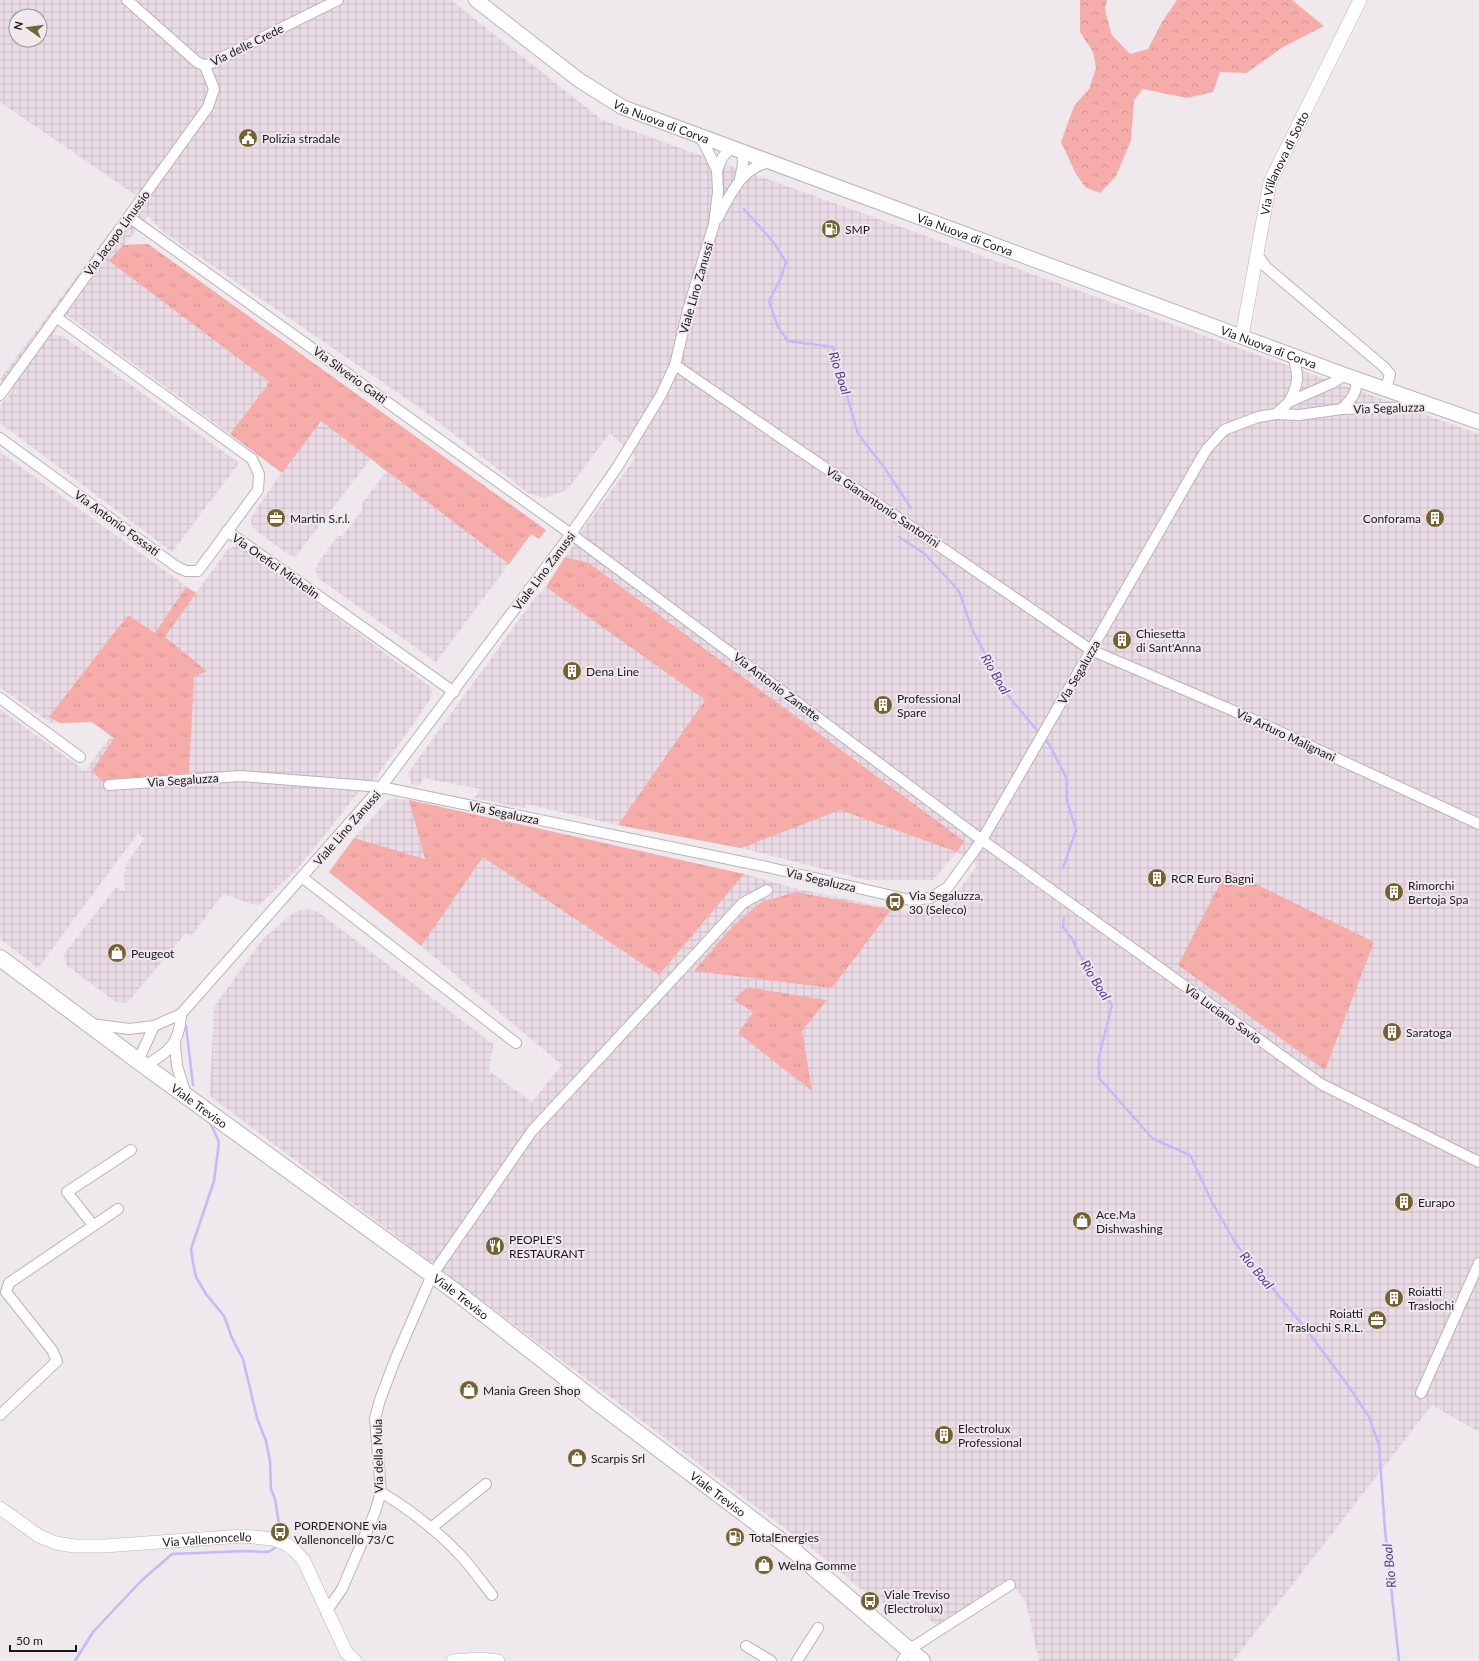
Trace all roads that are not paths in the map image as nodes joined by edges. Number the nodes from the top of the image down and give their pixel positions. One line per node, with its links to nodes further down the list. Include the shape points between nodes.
1 (127, 0): 5 (street, Via delle Crede, via 197,62)
2 (338, 0): 5 (street, Via delle Crede)
3 (1360, 0): 13 (street, Via Villanova di Sotto, via 1270,182)
4 (483, 2): 6 (main road, Via Nuova di Corva, via 579,80 622,107)
5 (205, 66): 11 (street, Via Jacopo Linussio, via 214,89 208,107)
6 (696, 134): 7 (main road, Via Nuova di Corva); 9 (street, Viale Lino Zanussi, via 704,143)
7 (737, 149): 8 (main road, Via Nuova di Corva); 9 (street, via 722,158); 10 (street, Viale Lino Zanussi, via 743,164)
8 (774, 162): 10 (street, Viale Lino Zanussi, via 762,163); 15 (main road, Via Nuova di Corva)
9 (717, 170): 12 (street, Viale Lino Zanussi, via 718,192)
10 (740, 179): 12 (street, Viale Lino Zanussi)
11 (130, 217): 14 (street, Via Jacopo Linussio); 28 (street, Via Silverio Gatti)
12 (714, 224): 17 (street, Viale Lino Zanussi, via 688,310)
13 (1256, 253): 15 (street, Via Villanova di Sotto); 19 (street, via 1266,267 1384,367 1390,374)
14 (56, 317): 20 (street, Via Jacopo Linussio); 27 (street, Via Orefici Michelin, via 252,459 259,474 258,490)
15 (1242, 336): 16 (main road, Via Nuova di Corva)
16 (1293, 356): 18 (main road, Via Nuova di Corva); 21 (street, via 1298,375 1296,388)
17 (675, 365): 28 (street, Viale Lino Zanussi, via 661,395 618,466); 29 (street, Via Gianantonio Santorini)
18 (1351, 377): 19 (main road, Via Nuova di Corva); 21 (street); 23 (street, Via Segaluzza, via 1357,389)
19 (1386, 389): 22 (main road, Via Nuova di Corva)
20 (0, 395)
21 (1289, 402): 24 (street)
22 (1436, 407): 23 (street, Via Segaluzza); 25 (main road, Via Nuova di Corva)
23 (1342, 409): 24 (street, Via Segaluzza, via 1299,415)
24 (1276, 414): 29 (street, Via Segaluzza, via 1258,417 1224,430 1206,450)
25 (1479, 422)
26 (0, 438): 27 (street, Via Antonio Fossati, via 182,569 198,571)
27 (227, 531): 30 (street, Via Orefici Michelin)
28 (571, 534): 30 (street, Viale Lino Zanussi); 36 (street, Via Antonio Zanette)
29 (1091, 650): 35 (street, Via Arturo Malignani, via 1234,711); 36 (street, Via Segaluzza)
30 (454, 692): 34 (street, Viale Lino Zanussi)
31 (0, 698): 32 (street)
32 (80, 757)
33 (109, 785): 34 (street, Via Segaluzza, via 241,776)
34 (381, 787): 36 (street, Via Segaluzza, via 767,867 910,900 930,898 948,887); 37 (street, Viale Lino Zanussi)
35 (1479, 824)
36 (982, 840): 48 (street, Via Luciano Savio, via 1321,1084)
37 (303, 878): 40 (street, Viale Lino Zanussi); 43 (street)
38 (767, 890): 52 (street, Via della Mula, via 743,904 532,1131)
39 (0, 958): 41 (main road, Viale Treviso)
40 (181, 1014): 42 (street, Viale Lino Zanussi); 44 (street)
41 (89, 1024): 42 (street, Viale Lino Zanussi, via 129,1029); 45 (main road, Viale Treviso)
42 (154, 1026): 45 (street)
43 (516, 1043)
44 (174, 1044): 45 (street, via 162,1056); 46 (street, via 177,1066)
45 (142, 1064): 46 (main road, Viale Treviso)
46 (186, 1096): 52 (main road, Viale Treviso)
47 (131, 1150): 50 (street, via 67,1192)
48 (1479, 1162)
49 (118, 1209): 50 (street)
50 (93, 1226): 54 (street, via 9,1283 6,1292 52,1350 57,1361)
51 (1479, 1263): 53 (street)
52 (432, 1275): 56 (street, Via della Mula, via 386,1381 375,1418); 64 (main road, Viale Treviso, via 794,1551)
53 (1421, 1394)
54 (0, 1415)
55 (486, 1484): 58 (street)
56 (380, 1492): 58 (street); 61 (street, Via della Mula, via 366,1536 342,1589)
57 (0, 1508): 61 (street, Via Vallenoncello, via 39,1536 56,1543 74,1546 243,1536 273,1539 286,1544 304,1561)
58 (431, 1528): 60 (street, via 462,1556)
59 (1010, 1585): 64 (street)
60 (492, 1595)
61 (326, 1612): 65 (street, Via Vallenoncello, via 346,1652)
62 (818, 1628): 69 (street)
63 (746, 1646): 68 (street)
64 (906, 1655): 70 (main road, Viale Treviso)
65 (355, 1661)
66 (453, 1661): 67 (street)
67 (498, 1661)
68 (771, 1661)
69 (797, 1661)
70 (922, 1661)

